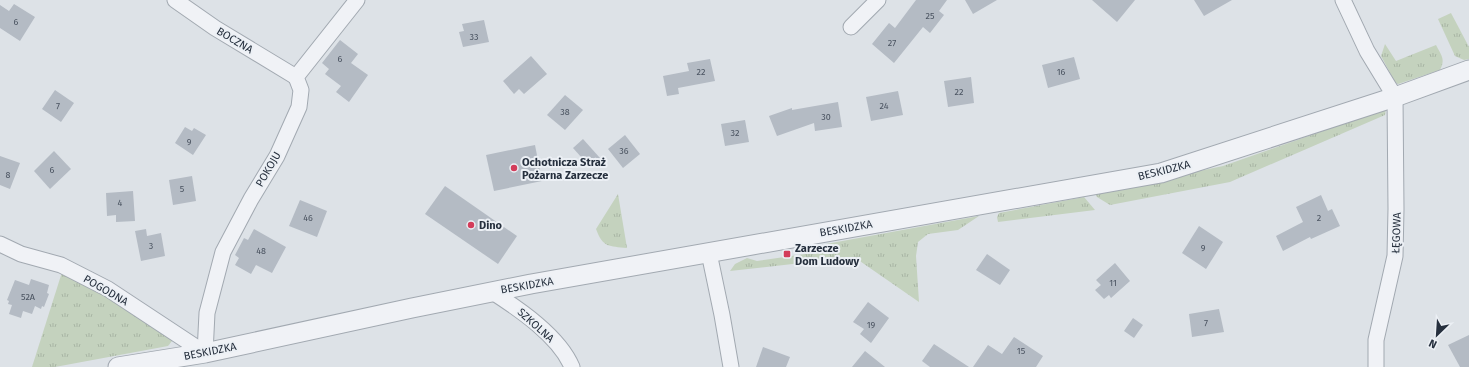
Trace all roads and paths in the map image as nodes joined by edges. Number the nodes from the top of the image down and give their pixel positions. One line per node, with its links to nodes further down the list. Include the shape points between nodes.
1 (175, 0): 7 (street, BOCZNA, via 215,28)
2 (357, 0): 7 (street)
3 (878, 0): 5 (street)
4 (1343, 0): 8 (street, via 1368,51)
5 (851, 28)
6 (1469, 70): 8 (street, BESKIDZKA)
7 (296, 77): 12 (street, POKOJU, via 301,90 299,107 277,156 224,252 207,313)
8 (1395, 97): 10 (street, BESKIDZKA, via 1161,173); 16 (street, ŁĘGOWA, via 1395,256 1376,340)
9 (0, 244): 12 (street, POGODNA, via 21,254 61,265 108,289)
10 (709, 253): 11 (street, BESKIDZKA); 15 (street)
11 (491, 291): 12 (street, BESKIDZKA); 14 (street, SZKOLNA, via 549,334)
12 (205, 352): 13 (street, BESKIDZKA)
13 (118, 367)
14 (572, 367)
15 (731, 367)
16 (1376, 367)

